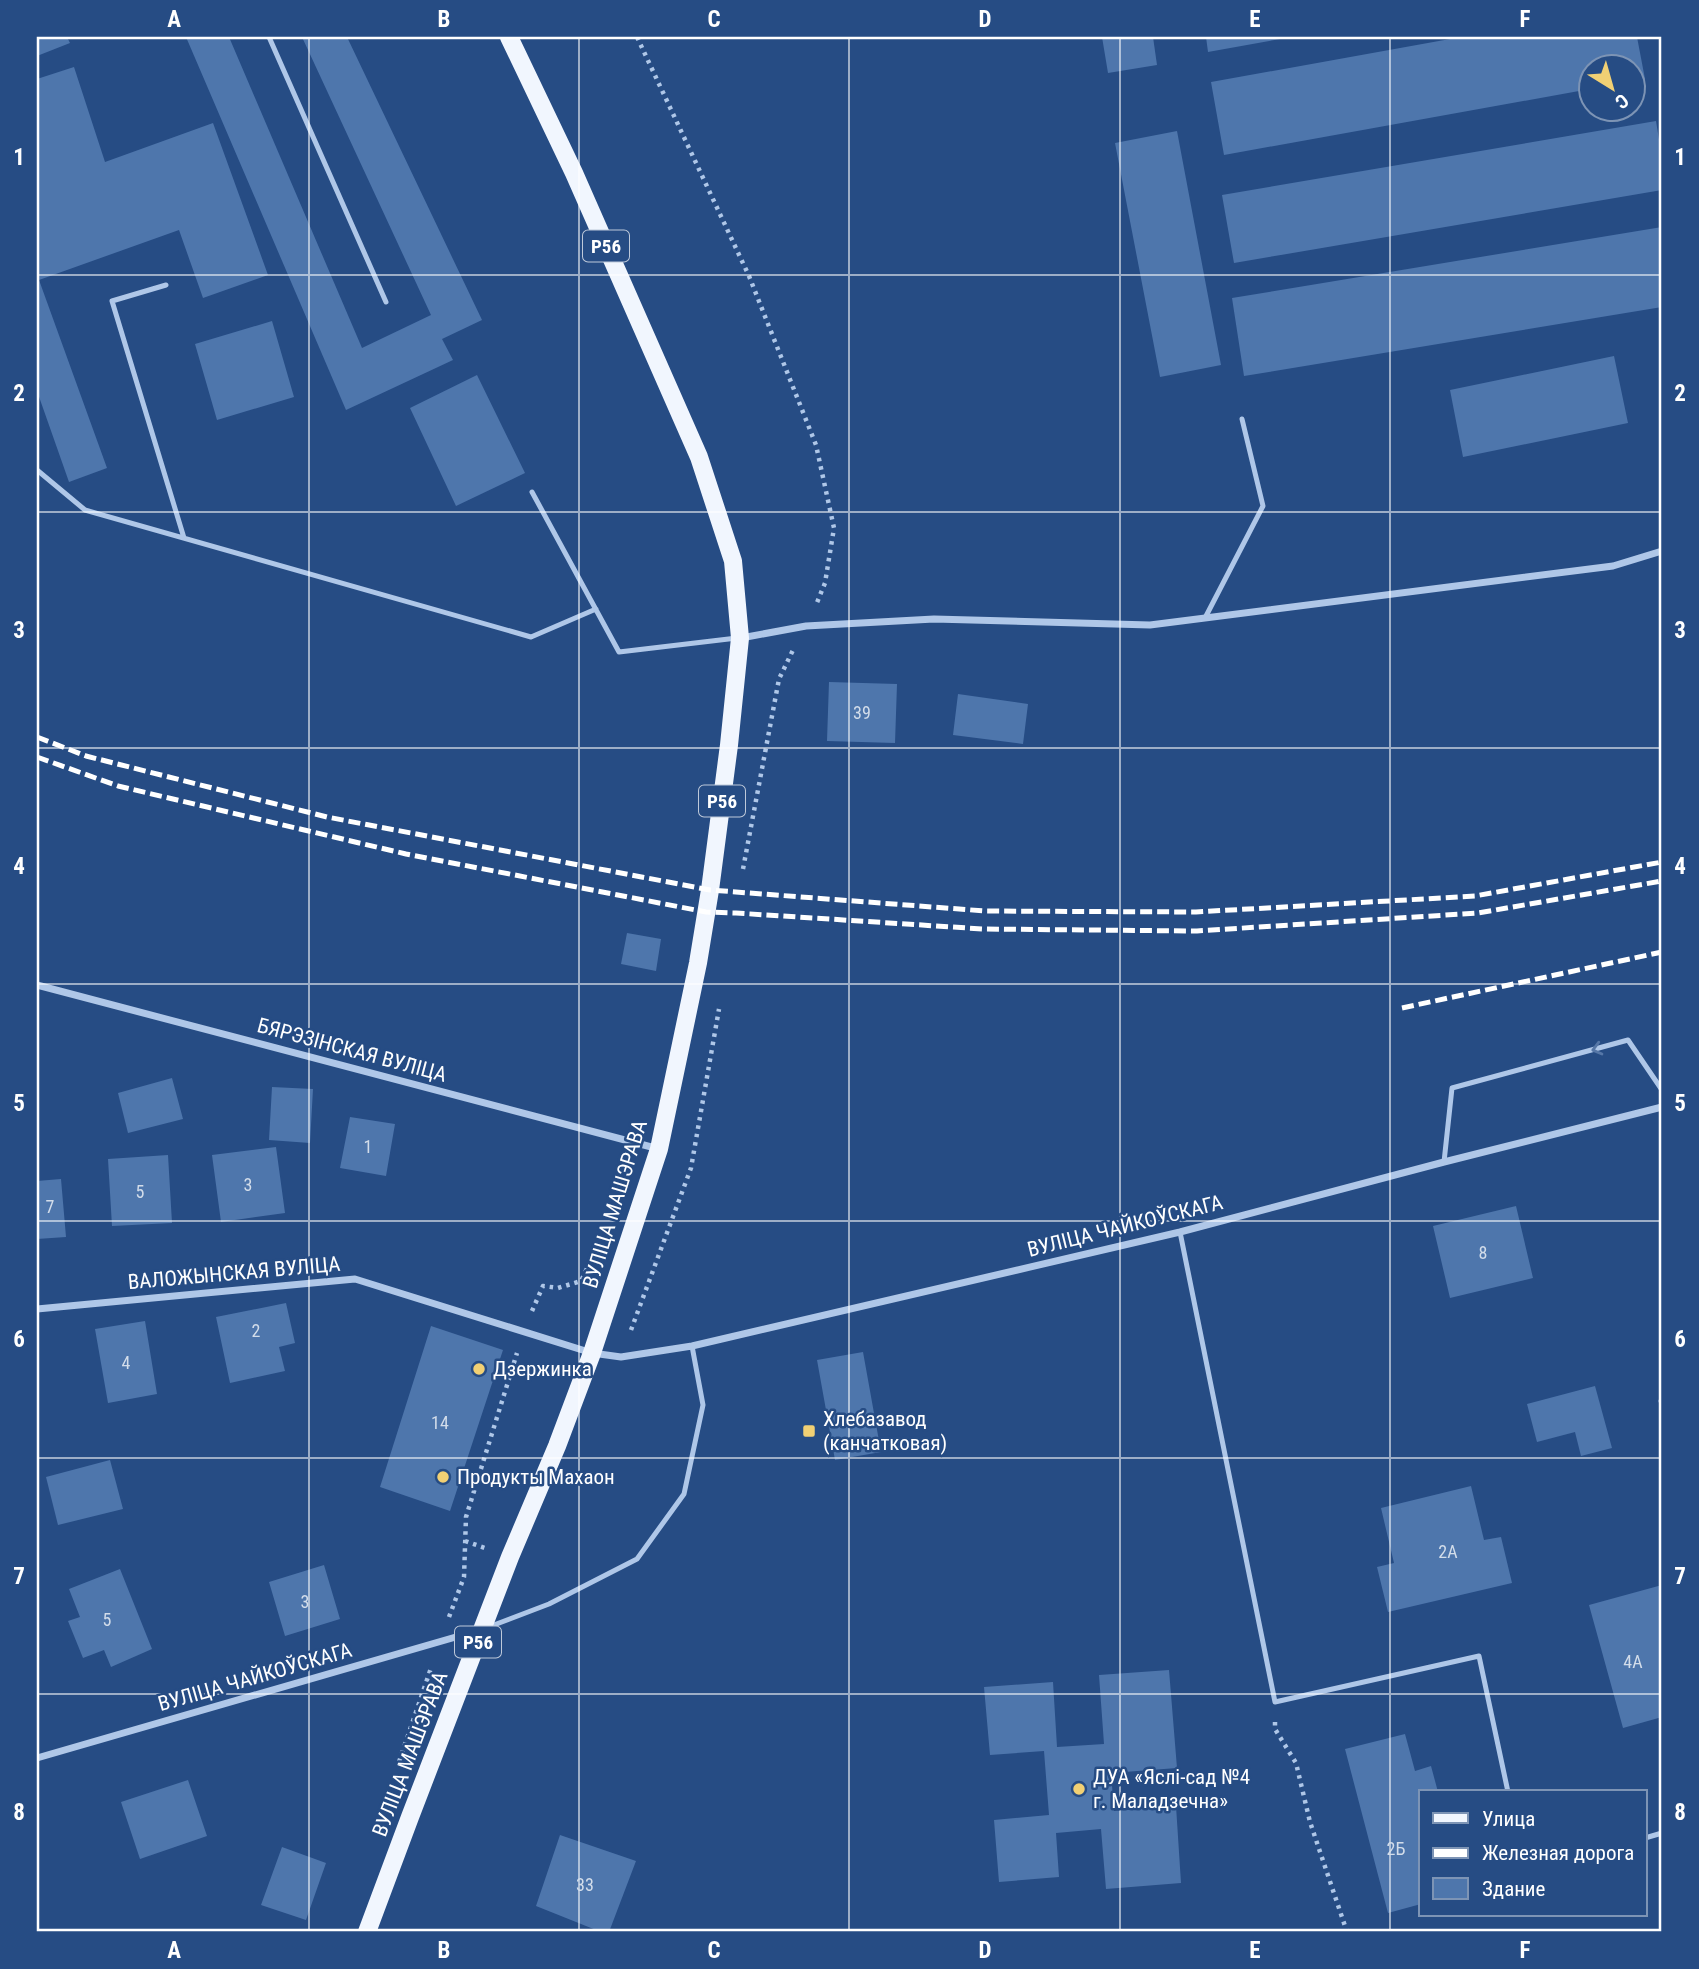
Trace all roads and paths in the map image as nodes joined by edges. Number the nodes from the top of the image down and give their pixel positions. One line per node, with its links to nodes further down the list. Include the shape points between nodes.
1 (268, 37): 4 (lane)
2 (509, 37): 12 (main road, ВУЛІЦА МАШЭРАВА / Р56, via 699,457 733,561)
3 (166, 285): 8 (lane, via 111,301)
4 (386, 302)
5 (1242, 419): 11 (lane, via 1263,506)
6 (37, 470): 8 (lane, via 85,510)
7 (532, 492): 10 (lane)
8 (184, 538): 10 (lane, via 531,637)
9 (1662, 551): 11 (street, via 1613,566)
10 (596, 609): 12 (lane, via 619,652)
11 (1205, 618): 12 (street, via 1150,625 921,620 806,626)
12 (740, 638): 16 (main road, ВУЛІЦА МАШЭРАВА / Р56, via 710,890)
13 (37, 985): 16 (street, БЯРЭЗІНСКАЯ ВУЛІЦА)
14 (1662, 1090): 17 (lane, one-way to 17, via 1628,1041 1452,1088)
15 (1662, 1107): 17 (street, ВУЛІЦА ЧАЙКОЎСКАГА)
16 (659, 1149): 19 (main road, ВУЛІЦА МАШЭРАВА / Р56)
17 (1444, 1162): 18 (street, ВУЛІЦА ЧАЙКОЎСКАГА)
18 (1181, 1232): 23 (street, ВУЛІЦА ЧАЙКОЎСКАГА); 27 (lane)
19 (620, 1266): 20 (path); 22 (path, via 593,1257 581,1282 558,1289 543,1286); 24 (main road, ВУЛІЦА МАШЭРАВА / Р56)
20 (652, 1275)
21 (37, 1309): 22 (street, ВАЛОЖЫНСКАЯ ВУЛІЦА, via 355,1279)
22 (524, 1332): 24 (street, ВАЛОЖЫНСКАЯ ВУЛІЦА); 26 (path, via 466,1517 464,1577)
23 (692, 1346): 24 (street, ВУЛІЦА ЧАЙКОЎСКАГА, via 621,1357); 25 (lane, via 703,1405 684,1494 637,1559 550,1604)
24 (592, 1353): 25 (main road, ВУЛІЦА МАШЭРАВА / Р56)
25 (484, 1629): 26 (street, ВУЛІЦА ЧАЙКОЎСКАГА); 31 (main road, ВУЛІЦА МАШЭРАВА / Р56)
26 (440, 1641): 28 (street, ВУЛІЦА ЧАЙКОЎСКАГА); 29 (path)
27 (1275, 1702): 30 (lane, via 1479,1656); 32 (path, via 1275,1729 1296,1763 1310,1822)
28 (37, 1758)
29 (396, 1769)
30 (1508, 1790)
31 (368, 1932)
32 (1347, 1932)

